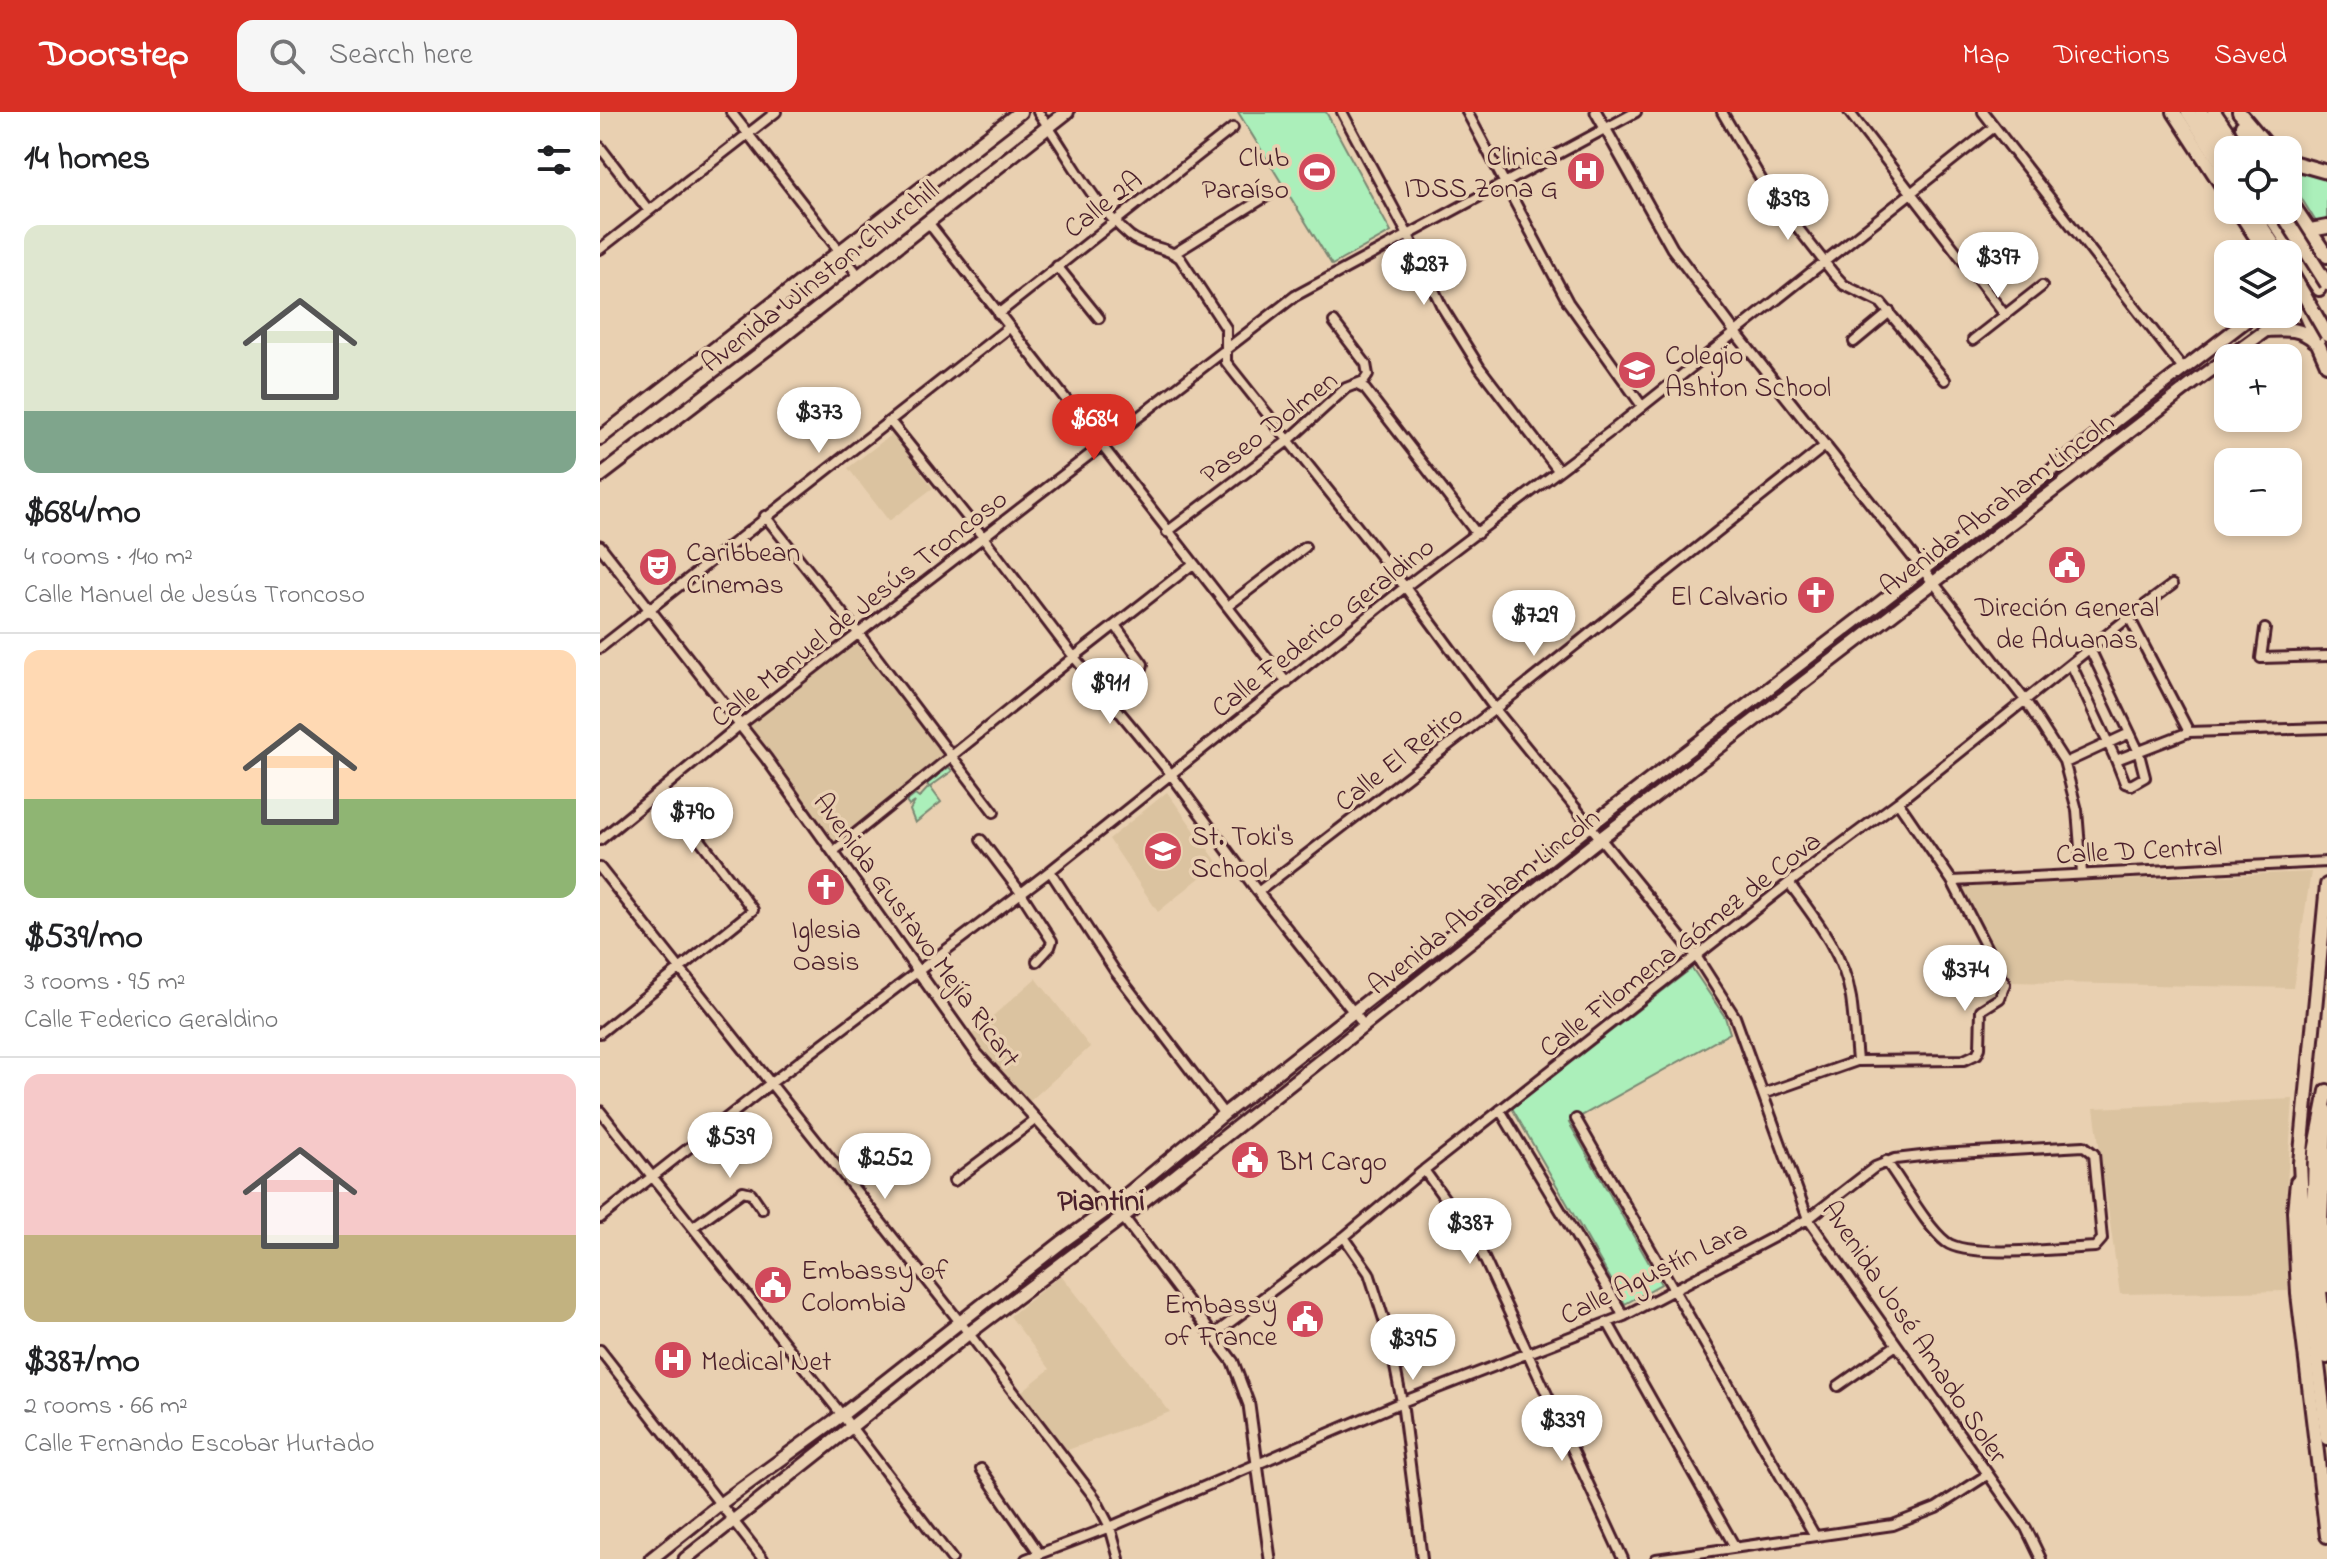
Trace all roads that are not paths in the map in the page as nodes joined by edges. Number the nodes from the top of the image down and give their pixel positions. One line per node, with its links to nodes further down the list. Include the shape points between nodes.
1 (731, 112): 23 (street)
2 (776, 112): 23 (street)
3 (1020, 112): 47 (main road, Avenida Winston Churchill)
4 (1038, 112): 19 (street)
5 (1067, 112): 19 (main road, Avenida Winston Churchill)
6 (1342, 112): 45 (street)
7 (1467, 112): 33 (street)
8 (1596, 112): 22 (street)
9 (1636, 112): 22 (street, Calle Manuel de Jesús Troncoso)
10 (1722, 112): 50 (street, via 1765,186)
11 (1849, 112): 34 (street)
12 (1983, 112): 20 (street)
13 (2174, 112): 32 (main road)
14 (2188, 112): 29 (main road)
15 (2201, 112): 24 (main road)
16 (2214, 112): 25 (main road)
17 (2233, 112): 26 (main road)
18 (2239, 112): 27 (main road)
19 (1049, 127): 38 (main road, Avenida Winston Churchill); 39 (street)
20 (1994, 127): 34 (street, Calle Federico Geraldino); 75 (street)
21 (1233, 128): 39 (street, Calle 2A)
22 (1605, 129): 33 (street, Calle Manuel de Jesús Troncoso); 69 (street, via 1672,248)
23 (748, 134): 36 (street); 47 (street)
24 (2217, 136)
25 (2230, 136)
26 (2248, 136)
27 (2259, 136)
28 (600, 147): 36 (street)
29 (2214, 152)
30 (2302, 165): 31 (main road)
31 (2327, 172)
32 (2214, 173)
33 (1505, 182): 45 (street, Calle Manuel de Jesús Troncoso); 78 (street, via 1568,302)
34 (1909, 193): 50 (street, Calle Federico Geraldino); 62 (street)
35 (1270, 194): 48 (street)
36 (649, 211): 46 (street)
37 (2302, 217): 44 (main road)
38 (927, 221): 54 (main road, Avenida Winston Churchill); 61 (street)
39 (1114, 221): 48 (street, via 1136,240); 51 (street, Calle 2A)
40 (2280, 224): 52 (main road)
41 (2281, 224): 55 (main road, bridge)
42 (2287, 224): 44 (main road)
43 (2327, 227): 44 (main road)
44 (2312, 231): 49 (main road)
45 (1408, 235): 73 (street, Calle Manuel de Jesús Troncoso, via 1295,296); 84 (street, via 1442,307 1473,356)
46 (600, 249)
47 (839, 252): 54 (street); 80 (main road, Avenida Winston Churchill)
48 (1175, 253): 73 (street, Avenida José Amado Soler, via 1219,314 1227,331)
49 (2327, 255): 52 (main road)
50 (1824, 262): 60 (street, via 1844,285); 69 (street, Calle Federico Geraldino)
51 (1057, 266): 61 (street, Calle 2A); 63 (street)
52 (2307, 270): 53 (main road); 55 (main road)
53 (2302, 274)
54 (859, 276): 85 (main road, Avenida Winston Churchill)
55 (2324, 285): 58 (main road, Avenida Abraham Lincoln)
56 (2042, 286): 62 (street)
57 (2302, 296): 71 (main road, bridge)
58 (2302, 304)
59 (2302, 307): 71 (main road)
60 (1890, 312): 72 (street); 76 (street)
61 (998, 314): 65 (street)
62 (2005, 315): 70 (street)
63 (1099, 318)
64 (1334, 322): 77 (street, via 1368,369)
65 (1008, 328): 79 (street); 82 (street)
66 (2237, 328): 75 (main road, Avenida Abraham Lincoln)
67 (2269, 328): 68 (main road, Avenida Abraham Lincoln)
68 (2266, 330): 71 (main road, via 2292,329); 94 (main road, Avenida Abraham Lincoln)
69 (1735, 332): 78 (street, Calle Federico Geraldino); 83 (street)
70 (1973, 340)
71 (2323, 340): 74 (main road)
72 (1854, 342)
73 (1225, 348): 81 (street, Avenida José Amado Soler, via 1226,362); 82 (street, Calle Manuel de Jesús Troncoso)
74 (2327, 364)
75 (2183, 369): 93 (main road, Avenida Abraham Lincoln)
76 (1945, 380)
77 (1357, 385): 81 (street, Paseo Dolmen, via 1346,388); 88 (street, Paseo Dolmen)
78 (1642, 406): 84 (street, Calle Federico Geraldino)
79 (890, 421): 86 (street); 89 (street)
80 (600, 438)
81 (1289, 440): 87 (street, Paseo Dolmen); 96 (street, Avenida José Amado Soler)
82 (1101, 445): 87 (street); 89 (street, Calle Manuel de Jesús Troncoso)
83 (1826, 445): 93 (street); 111 (street, Calle El Retiro)
84 (1558, 470): 88 (street, Calle Federico Geraldino)
85 (600, 476)
86 (765, 516): 98 (street); 102 (street)
87 (1167, 532): 92 (street)
88 (1477, 534): 96 (street, Calle Federico Geraldino)
89 (983, 537): 102 (street, Calle Manuel de Jesús Troncoso); 106 (street)
90 (600, 546): 98 (street, Avenida Gustavo Mejía Ricart)
91 (1305, 547): 97 (street)
92 (1193, 564): 97 (street); 100 (street)
93 (1923, 569): 94 (street); 125 (main road, Avenida Abraham Lincoln)
94 (1933, 582): 110 (street); 126 (main road, Avenida Abraham Lincoln)
95 (2172, 585): 99 (street, Calle Filomena Gómez de Cova)
96 (1405, 587): 108 (street, Calle Federico Geraldino); 111 (street, Avenida José Amado Soler)
97 (1228, 606): 108 (street)
98 (650, 608): 103 (street); 112 (street, Avenida Gustavo Mejía Ricart)
99 (2129, 617): 104 (street, Calle Filomena Gómez de Cova); 114 (street)
100 (1115, 625): 106 (street); 109 (street, via 1143,664)
101 (2265, 629): 105 (street, via 2261,658)
102 (859, 634): 112 (street, Calle Manuel de Jesús Troncoso); 118 (street)
103 (600, 648)
104 (2090, 649): 107 (street, Calle Filomena Gómez de Cova); 115 (street)
105 (2327, 656)
106 (1074, 657): 109 (street); 118 (street)
107 (2071, 664): 110 (street, Calle Filomena Gómez de Cova); 116 (street)
108 (1287, 683): 121 (street, Calle Federico Geraldino)
109 (1107, 697): 121 (street)
110 (2025, 700): 120 (street); 123 (street, Calle Filomena Gómez de Cova)
111 (1495, 709): 125 (street, Avenida José Amado Soler); 137 (street, Calle El Retiro)
112 (740, 725): 122 (street, Calle Manuel de Jesús Troncoso); 129 (street, Avenida Gustavo Mejía Ricart)
113 (2327, 728): 114 (street)
114 (2189, 732): 117 (street)
115 (2130, 733): 116 (street); 117 (street)
116 (2108, 745): 119 (street); 120 (street)
117 (2138, 750): 119 (street); 119 (street, via 2145,772 2141,781 2125,783)
118 (952, 758): 124 (street); 129 (street)
119 (2116, 760)
120 (2065, 763): 133 (street, via 2077,810)
121 (1170, 773): 132 (street, Calle Federico Geraldino); 137 (street)
122 (662, 789): 127 (street, Calle Manuel de Jesús Troncoso); 141 (street, via 753,907)
123 (1898, 802): 134 (street); 135 (street, Calle Filomena Gómez de Cova)
124 (994, 812)
125 (1590, 826): 126 (street, Avenida José Amado Soler); 143 (main road, Avenida Abraham Lincoln)
126 (1599, 839): 139 (street, Avenida José Amado Soler); 144 (main road, Avenida Abraham Lincoln)
127 (600, 840)
128 (981, 840): 138 (street)
129 (834, 851): 142 (street, Avenida Gustavo Mejía Ricart)
130 (2327, 862): 133 (street, Calle D Central)
131 (600, 868): 141 (street)
132 (1050, 871): 138 (street, Calle Federico Geraldino); 152 (street, via 1115,971)
133 (2082, 873): 134 (street, Calle D Central)
134 (1952, 881): 146 (street, via 2005,984 2000,998 1981,1010 1977,1054 1964,1060)
135 (1789, 883): 139 (street, Calle Filomena Gómez de Cova); 146 (street, via 1826,933 1843,970)
136 (2327, 885): 156 (main road)
137 (1258, 892): 143 (street)
138 (1021, 893): 140 (street, via 1052,941); 142 (street, Calle Federico Geraldino)
139 (1696, 956): 149 (street, Avenida José Amado Soler, via 1735,1017); 150 (street, Calle Filomena Gómez de Cova)
140 (1037, 961)
141 (680, 970): 145 (street); 147 (street)
142 (919, 972): 147 (street, Calle Federico Geraldino); 153 (street, Avenida Gustavo Mejía Ricart, via 977,1054)
143 (1354, 1012): 144 (street); 152 (main road, Avenida Abraham Lincoln)
144 (1363, 1024): 164 (main road, Avenida Abraham Lincoln)
145 (600, 1033)
146 (1857, 1061): 149 (street)
147 (771, 1083): 158 (street, Calle Federico Geraldino); 172 (street)
148 (2327, 1093): 160 (main road); 170 (main road, via 2315,1152)
149 (1763, 1094): 166 (street, Avenida José Amado Soler)
150 (1500, 1110): 157 (street, Calle Filomena Gómez de Cova); 171 (street)
151 (600, 1111): 158 (street)
152 (1224, 1114): 162 (main road, Avenida Abraham Lincoln)
153 (1036, 1119): 159 (street); 162 (street, Avenida Gustavo Mejía Ricart)
154 (1576, 1119): 169 (street)
155 (1886, 1161): 155 (street, via 1939,1236 1957,1248 2095,1247 2102,1239 2094,1154 2084,1146); 166 (street, Calle Agustín Lara)
156 (2300, 1163): 170 (main road); 189 (main road, via 2294,1211 2298,1294)
157 (1424, 1170): 168 (street, Calle Filomena Gómez de Cova); 178 (street, via 1478,1245)
158 (653, 1176): 165 (street, Calle Federico Geraldino); 167 (street)
159 (954, 1181)
160 (2322, 1185): 161 (main road); 170 (main road)
161 (2327, 1203)
162 (1114, 1205): 164 (street, Avenida Gustavo Mejía Ricart); 172 (main road, Avenida Abraham Lincoln)
163 (762, 1209): 167 (street, via 751,1193 743,1191)
164 (1123, 1217): 174 (main road, Avenida Abraham Lincoln); 175 (street, Avenida Gustavo Mejía Ricart)
165 (600, 1218)
166 (1808, 1219): 169 (street, Calle Agustín Lara); 176 (street, Avenida José Amado Soler)
167 (693, 1227): 182 (street)
168 (1344, 1237): 175 (street, Calle Filomena Gómez de Cova); 181 (street, via 1377,1291)
169 (1672, 1291): 171 (street, Calle Agustín Lara); 192 (street)
170 (2318, 1293): 179 (main road); 184 (main road)
171 (1624, 1316): 173 (street, Calle Agustín Lara)
172 (960, 1322): 174 (street); 182 (main road, Avenida Abraham Lincoln)
173 (1608, 1323): 178 (street, Calle Agustín Lara); 194 (street)
174 (968, 1334): 183 (main road, Avenida Abraham Lincoln); 191 (street, via 1095,1498)
175 (1213, 1335): 185 (street, Avenida Gustavo Mejía Ricart, via 1246,1390)
176 (1895, 1346): 180 (street); 187 (street, Avenida José Amado Soler)
177 (600, 1350): 188 (street)
178 (1530, 1353): 181 (street, Calle Agustín Lara); 204 (street)
179 (2327, 1357)
180 (1838, 1386)
181 (1402, 1402): 185 (street, Calle Agustín Lara); 203 (street)
182 (842, 1415): 183 (street); 188 (main road, Avenida Abraham Lincoln)
183 (850, 1426): 190 (main road, Avenida Abraham Lincoln); 199 (street)
184 (2327, 1438)
185 (1257, 1464): 191 (street, Calle Agustín Lara); 202 (street, Avenida Gustavo Mejía Ricart)
186 (981, 1469): 195 (street)
187 (1987, 1475): 192 (street, via 1915,1518); 206 (street, Avenida José Amado Soler, via 2026,1528)
188 (720, 1504): 190 (street); 196 (main road, Avenida Abraham Lincoln)
189 (2325, 1514): 193 (main road)
190 (733, 1520): 197 (main road, Avenida Abraham Lincoln); 198 (street)
191 (1110, 1527): 195 (street, Calle Agustín Lara); 201 (street)
192 (1815, 1536): 194 (street)
193 (2327, 1536)
194 (1735, 1547): 205 (street)
195 (1038, 1556): 200 (street, Calle Agustín Lara)
196 (651, 1559)
197 (685, 1559)
198 (763, 1559)
199 (952, 1559)
200 (1026, 1559)
201 (1119, 1559)
202 (1270, 1559)
203 (1422, 1559)
204 (1623, 1559)
205 (1656, 1559)
206 (2041, 1559)

